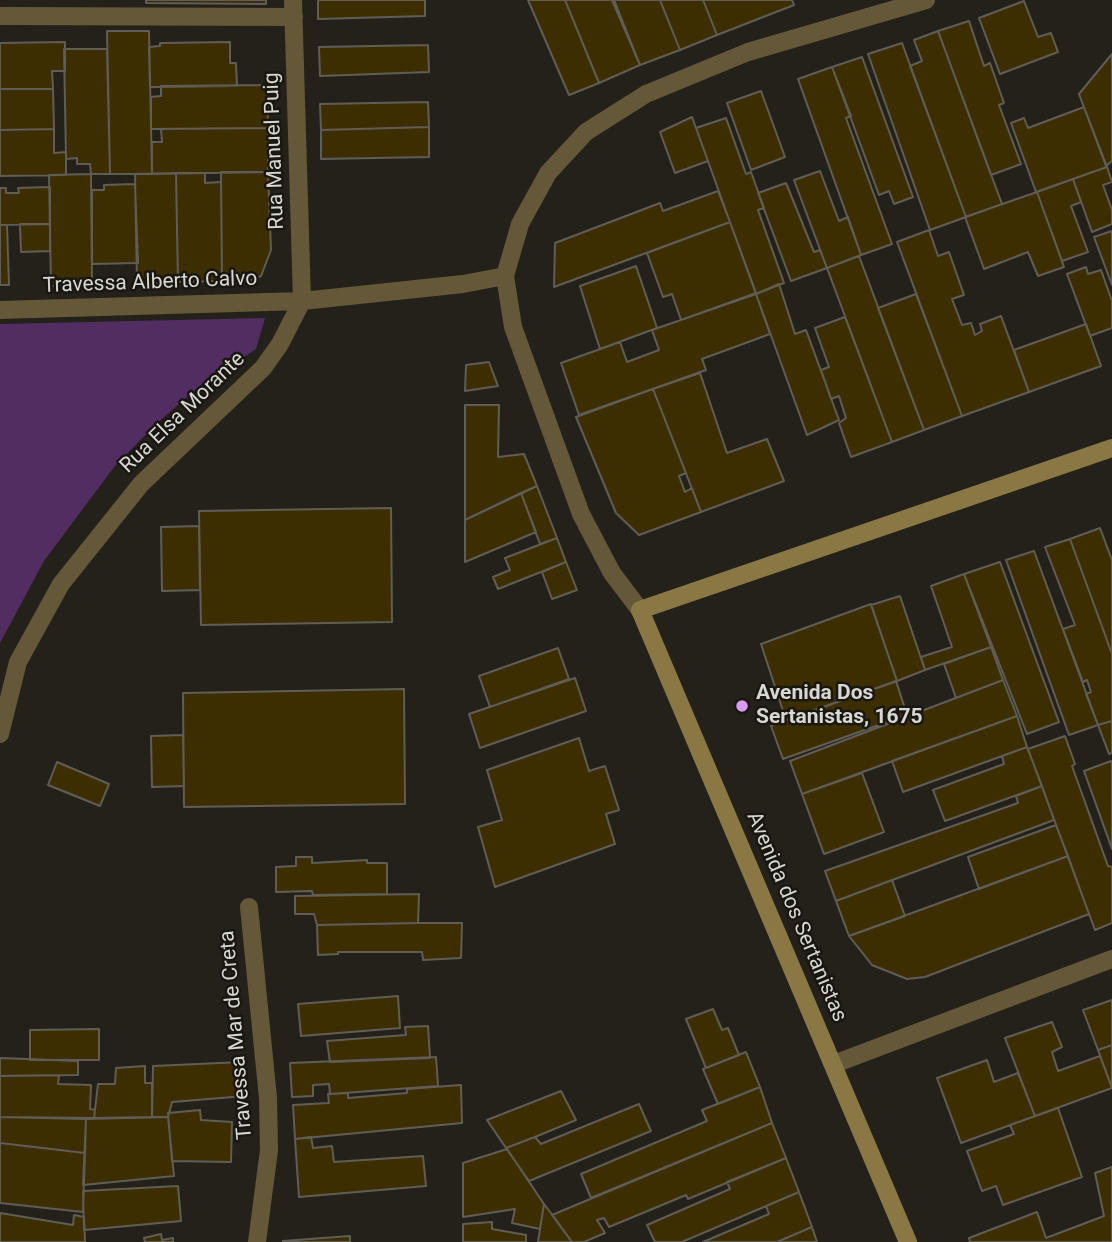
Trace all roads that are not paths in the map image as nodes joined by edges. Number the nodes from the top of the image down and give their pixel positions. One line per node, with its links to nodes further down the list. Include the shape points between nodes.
1 (926, 0): 4 (street, via 748,52 646,94 586,132 543,183 520,224)
2 (293, 9): 3 (street); 5 (street, Rua Manuel Puig)
3 (0, 16)
4 (505, 276): 5 (street); 8 (street, Avenida dos Sertanistas, via 513,327 581,514 612,573)
5 (302, 301): 6 (street, Travessa Alberto Calvo); 9 (street, Rua Elsa Morante, via 263,368 141,484 61,584 19,662)
6 (0, 310)
7 (1112, 448): 8 (street)
8 (640, 610): 12 (street, Avenida dos Sertanistas)
9 (0, 734)
10 (249, 907): 13 (street, Travessa Mar de Creta, via 268,1098 269,1150)
11 (1112, 959): 12 (street)
12 (834, 1065): 14 (street, Avenida dos Sertanistas)
13 (257, 1242)
14 (908, 1242)

